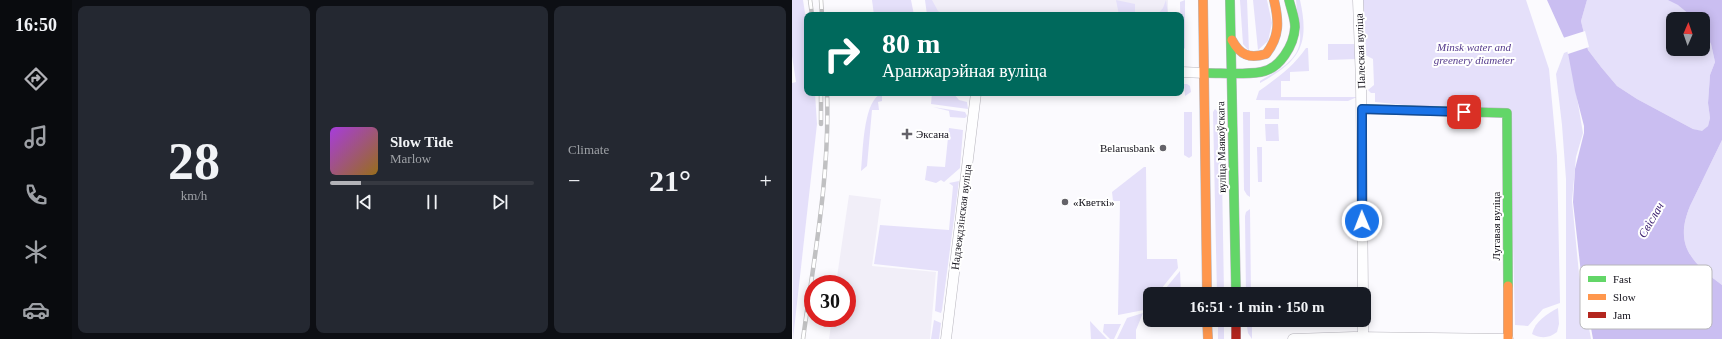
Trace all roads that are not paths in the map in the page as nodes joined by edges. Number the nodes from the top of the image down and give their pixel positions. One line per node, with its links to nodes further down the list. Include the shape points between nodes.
1 (1203, 0): 8 (main road, вуліца Маякоўскага)
2 (1230, 0): 6 (main road, вуліца Маякоўскага)
3 (1274, 0): 6 (main road, via 1279,22 1278,36 1266,54 1253,57 1242,55)
4 (1289, 0): 9 (main road, via 1295,27 1292,44 1287,53 1269,70)
5 (1358, 0): 11 (street, Палеская вуліца)
6 (1232, 40): 9 (main road, вуліца Маякоўскага)
7 (1184, 72): 8 (street)
8 (1205, 73): 9 (main road); 12 (main road, вуліца Маякоўскага)
9 (1232, 73): 13 (main road, вуліца Маякоўскага)
10 (976, 96): 19 (street, Надзеждзінская вуліца)
11 (1362, 109): 14 (street, Палеская вуліца); 23 (main road, Лугавая вуліца, via 1507,113)
12 (1207, 287)
13 (1236, 287)
14 (1363, 287)
15 (1208, 327): 20 (main road)
16 (1236, 327): 21 (main road)
17 (1363, 327): 18 (street)
18 (1363, 338): 22 (street); 23 (street)
19 (946, 339)
20 (1208, 339)
21 (1236, 339)
22 (1293, 339)
23 (1508, 339)

